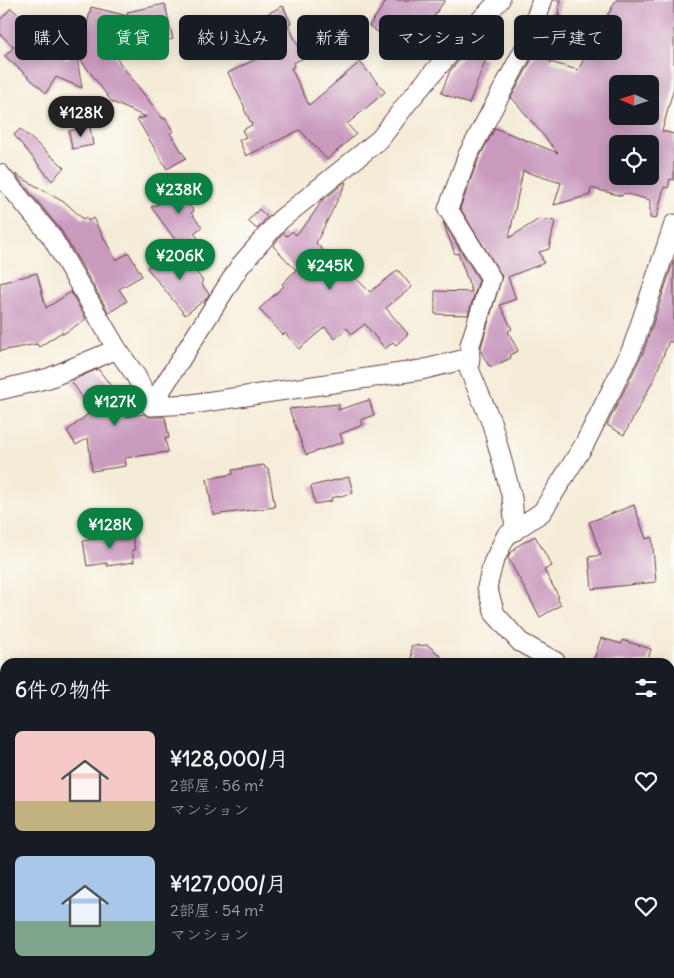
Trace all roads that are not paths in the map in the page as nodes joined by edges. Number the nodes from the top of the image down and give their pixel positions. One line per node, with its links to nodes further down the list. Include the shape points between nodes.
1 (500, 0): 8 (street, via 463,38 380,139 280,220 240,266)
2 (542, 0): 6 (street, via 527,44 468,155 448,209 491,278 470,345)
3 (0, 174): 5 (street, via 51,236)
4 (674, 224): 9 (street, via 632,350 584,445 542,512)
5 (117, 349): 7 (street, via 49,378); 8 (street)
6 (470, 358): 8 (street, via 421,370 192,404); 9 (street, via 469,369 492,424 512,498)
7 (0, 390)
8 (151, 406)
9 (515, 531): 10 (street, via 506,536 487,587 495,614 520,642)
10 (549, 658)

